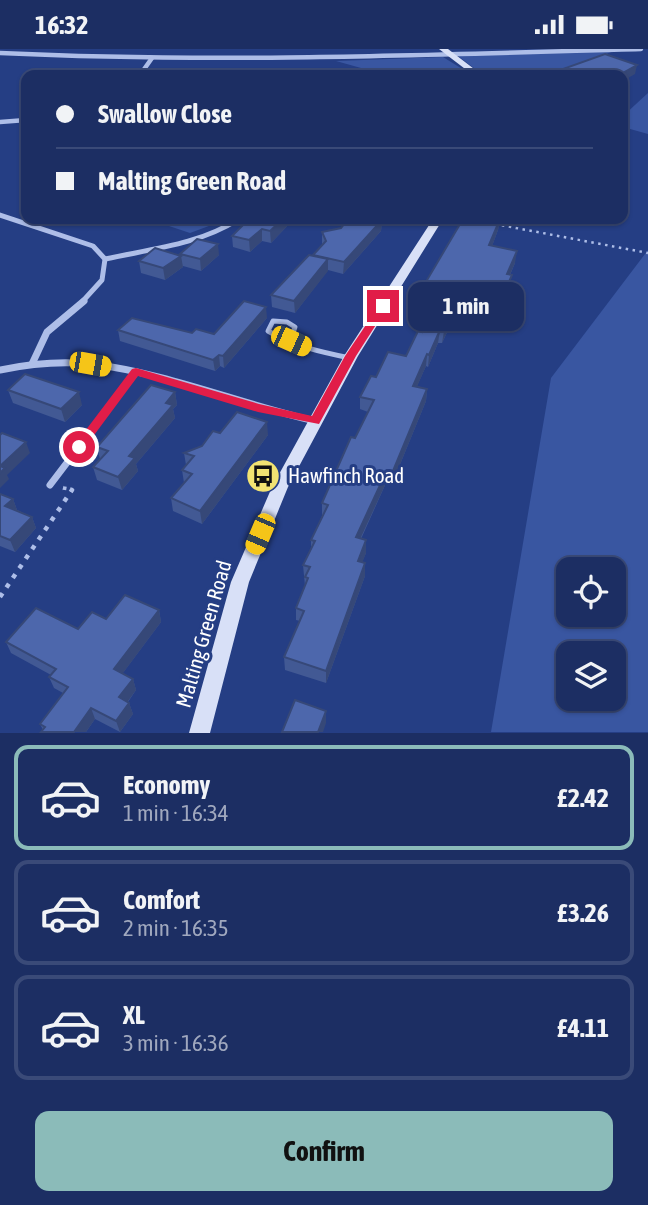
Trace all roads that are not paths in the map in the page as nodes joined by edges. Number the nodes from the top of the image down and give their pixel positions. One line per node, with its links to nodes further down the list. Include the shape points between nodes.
1 (641, 49): 2 (street)
2 (624, 50): 4 (street); 4 (street, via 600,58)
3 (445, 51): 4 (street); 6 (street, via 293,59); 8 (street)
4 (583, 51)
5 (0, 53): 6 (street)
6 (152, 58): 7 (street)
7 (144, 70)
8 (471, 70)
9 (21, 120): 10 (street)
10 (0, 122)
11 (0, 215): 12 (street)
12 (21, 221)
13 (33, 224): 16 (street, via 93,246)
14 (230, 224): 16 (street, via 211,234)
15 (435, 224): 18 (street, Malting Green Road)
16 (105, 259): 19 (street, via 102,280 47,332)
17 (285, 339): 17 (lane, via 268,331 273,321 295,327); 18 (lane)
18 (350, 358): 22 (street, Malting Green Road)
19 (32, 364): 20 (street); 21 (street, via 90,364)
20 (0, 370)
21 (136, 372): 22 (street); 23 (street)
22 (315, 421): 24 (street, Malting Green Road, via 280,487 240,582)
23 (50, 485)
24 (199, 733)

